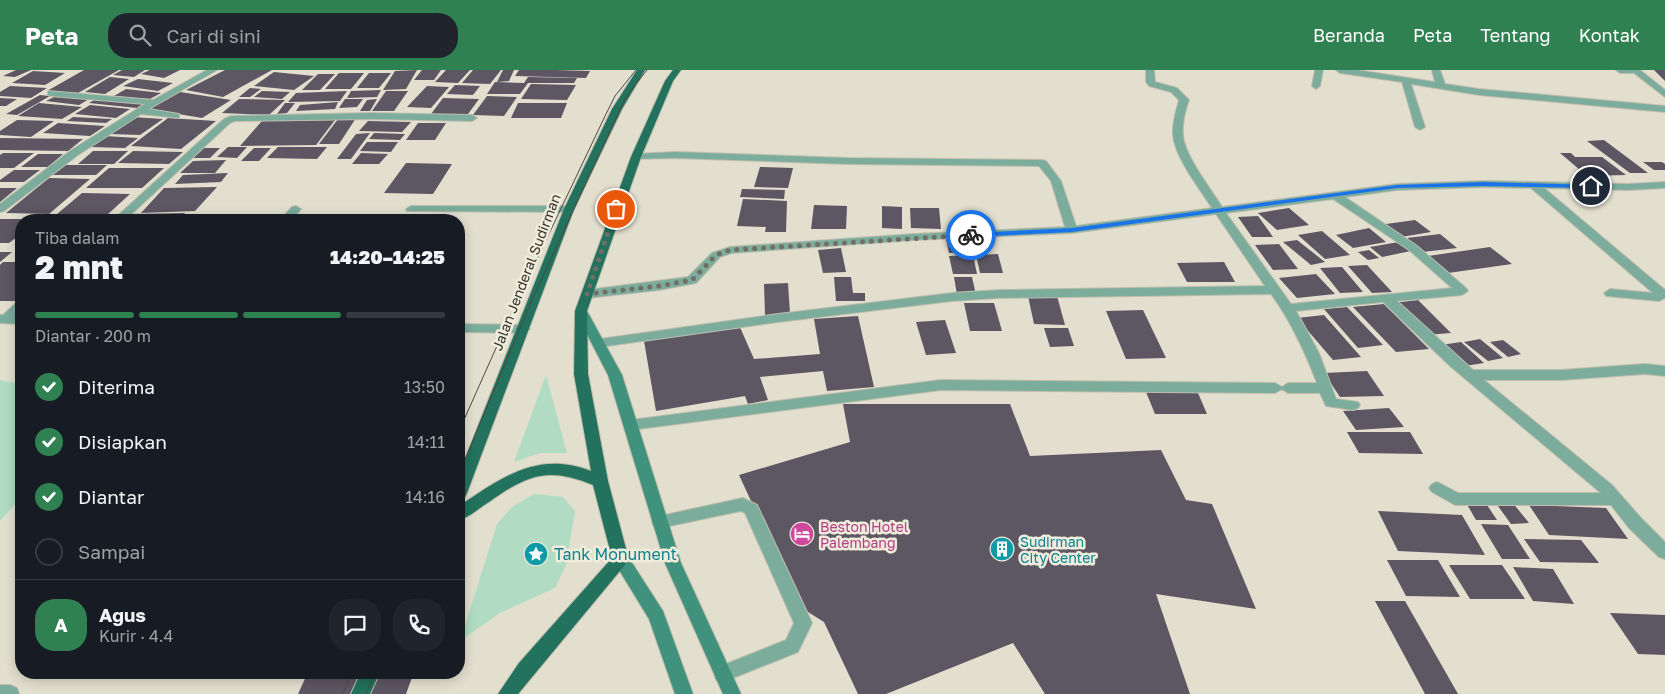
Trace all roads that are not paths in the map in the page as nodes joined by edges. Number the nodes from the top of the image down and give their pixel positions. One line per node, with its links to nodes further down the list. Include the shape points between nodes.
1 (213, 70): 15 (street)
2 (641, 70): 28 (highway, Jalan Jenderal Sudirman, via 617,109)
3 (677, 70): 21 (highway)
4 (1150, 70): 29 (street, via 1150,82 1174,90 1184,100 1178,139 1187,160)
5 (1319, 70): 11 (street)
6 (1340, 70): 10 (street)
7 (1436, 70): 12 (street)
8 (1620, 70): 9 (street)
9 (1636, 71): 14 (street)
10 (1406, 81): 12 (street); 20 (street)
11 (1316, 86)
12 (1441, 86): 16 (street, via 1531,98)
13 (51, 93): 15 (street)
14 (1664, 93)
15 (152, 102): 17 (street)
16 (1665, 109)
17 (139, 111): 18 (street); 25 (street, via 74,153)
18 (176, 116)
19 (472, 118): 30 (street, via 234,118 213,133)
20 (1420, 126)
21 (636, 156): 32 (street, via 1042,163 1056,182); 34 (highway)
22 (1665, 185): 23 (street)
23 (1535, 186): 24 (street, via 1426,185); 35 (street, via 1662,294 1659,297)
24 (1335, 195): 29 (street); 36 (street, via 1413,248 1462,291)
25 (0, 209)
26 (296, 209): 31 (street)
27 (411, 209): 28 (street)
28 (569, 209): 42 (highway, Jalan Jenderal Sudirman)
29 (1219, 211): 32 (street); 33 (street)
30 (125, 214)
31 (291, 214)
32 (1072, 230): 34 (street, via 730,250 716,255 692,280)
33 (1274, 290): 37 (street); 43 (street, via 952,297)
34 (587, 294): 39 (highway)
35 (1610, 294)
36 (1387, 299): 37 (street); 45 (street)
37 (1288, 308): 46 (street, via 1312,353)
38 (15, 310): 40 (street)
39 (581, 312): 43 (main road); 50 (highway, via 581,374)
40 (3, 319)
41 (465, 328): 42 (street)
42 (524, 329): 49 (highway, Jalan Jenderal Sudirman)
43 (600, 343): 48 (main road, via 615,374)
44 (1665, 371): 45 (street, via 1645,369 1561,375)
45 (1470, 376): 52 (street)
46 (1325, 388): 47 (street, via 1331,403); 48 (street, via 941,386)
47 (1353, 405)
48 (631, 425): 54 (main road)
49 (465, 479)
50 (600, 481): 53 (highway, via 568,469 519,475); 56 (highway)
51 (1437, 488): 52 (street, via 1455,499)
52 (1615, 499): 55 (street)
53 (465, 510)
54 (660, 522): 57 (main road, via 674,564); 57 (street, via 743,504 752,509 803,623 792,646)
55 (1665, 552)
56 (621, 560): 62 (highway); 63 (main road, via 656,616)
57 (723, 674): 64 (main road)
58 (368, 679): 61 (highway)
59 (0, 694): 60 (street)
60 (10, 694)
61 (360, 694)
62 (507, 694)
63 (684, 694)
64 (732, 694)

